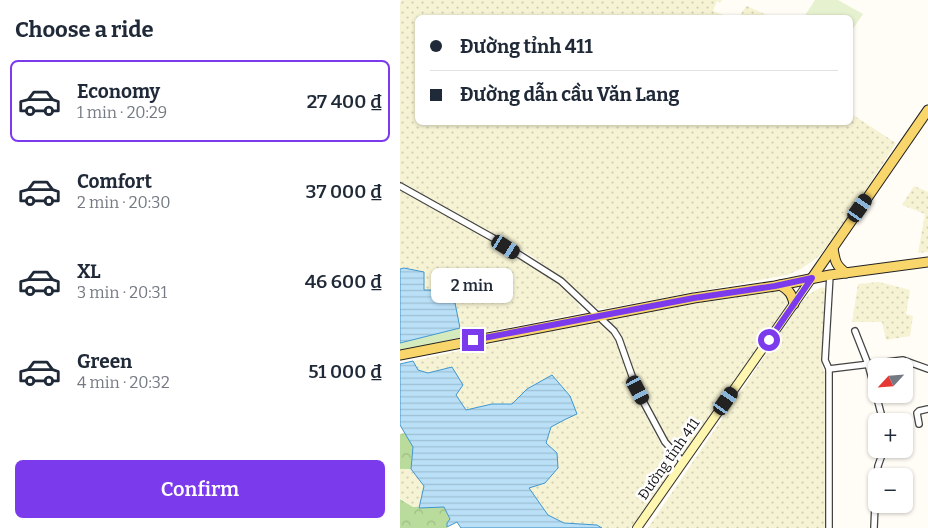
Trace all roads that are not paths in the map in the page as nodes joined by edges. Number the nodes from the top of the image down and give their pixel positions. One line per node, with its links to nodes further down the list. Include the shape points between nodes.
1 (928, 110): 3 (main road, Đường tỉnh 411)
2 (400, 186): 10 (street, via 561,281)
3 (833, 248): 5 (main road, via 837,264); 7 (main road, Đường tỉnh 411)
4 (928, 262): 5 (main road)
5 (846, 273): 6 (main road)
6 (830, 275): 7 (main road); 15 (street, via 825,360)
7 (812, 278): 8 (main road); 9 (main road, Đường tỉnh 411)
8 (780, 285): 9 (main road, via 791,293); 10 (main road)
9 (794, 304): 19 (main road, Đường tỉnh 411)
10 (598, 316): 12 (main road); 19 (street, via 619,339 638,390 665,442)
11 (855, 332): 14 (street)
12 (400, 355)
13 (913, 363): 16 (street)
14 (868, 364): 15 (street)
15 (829, 369): 22 (street)
16 (928, 369)
17 (928, 409): 18 (street, via 917,413)
18 (919, 424)
19 (683, 462): 21 (main road, Đường tỉnh 411)
20 (875, 513): 23 (street)
21 (637, 528)
22 (829, 528)
23 (874, 528)

